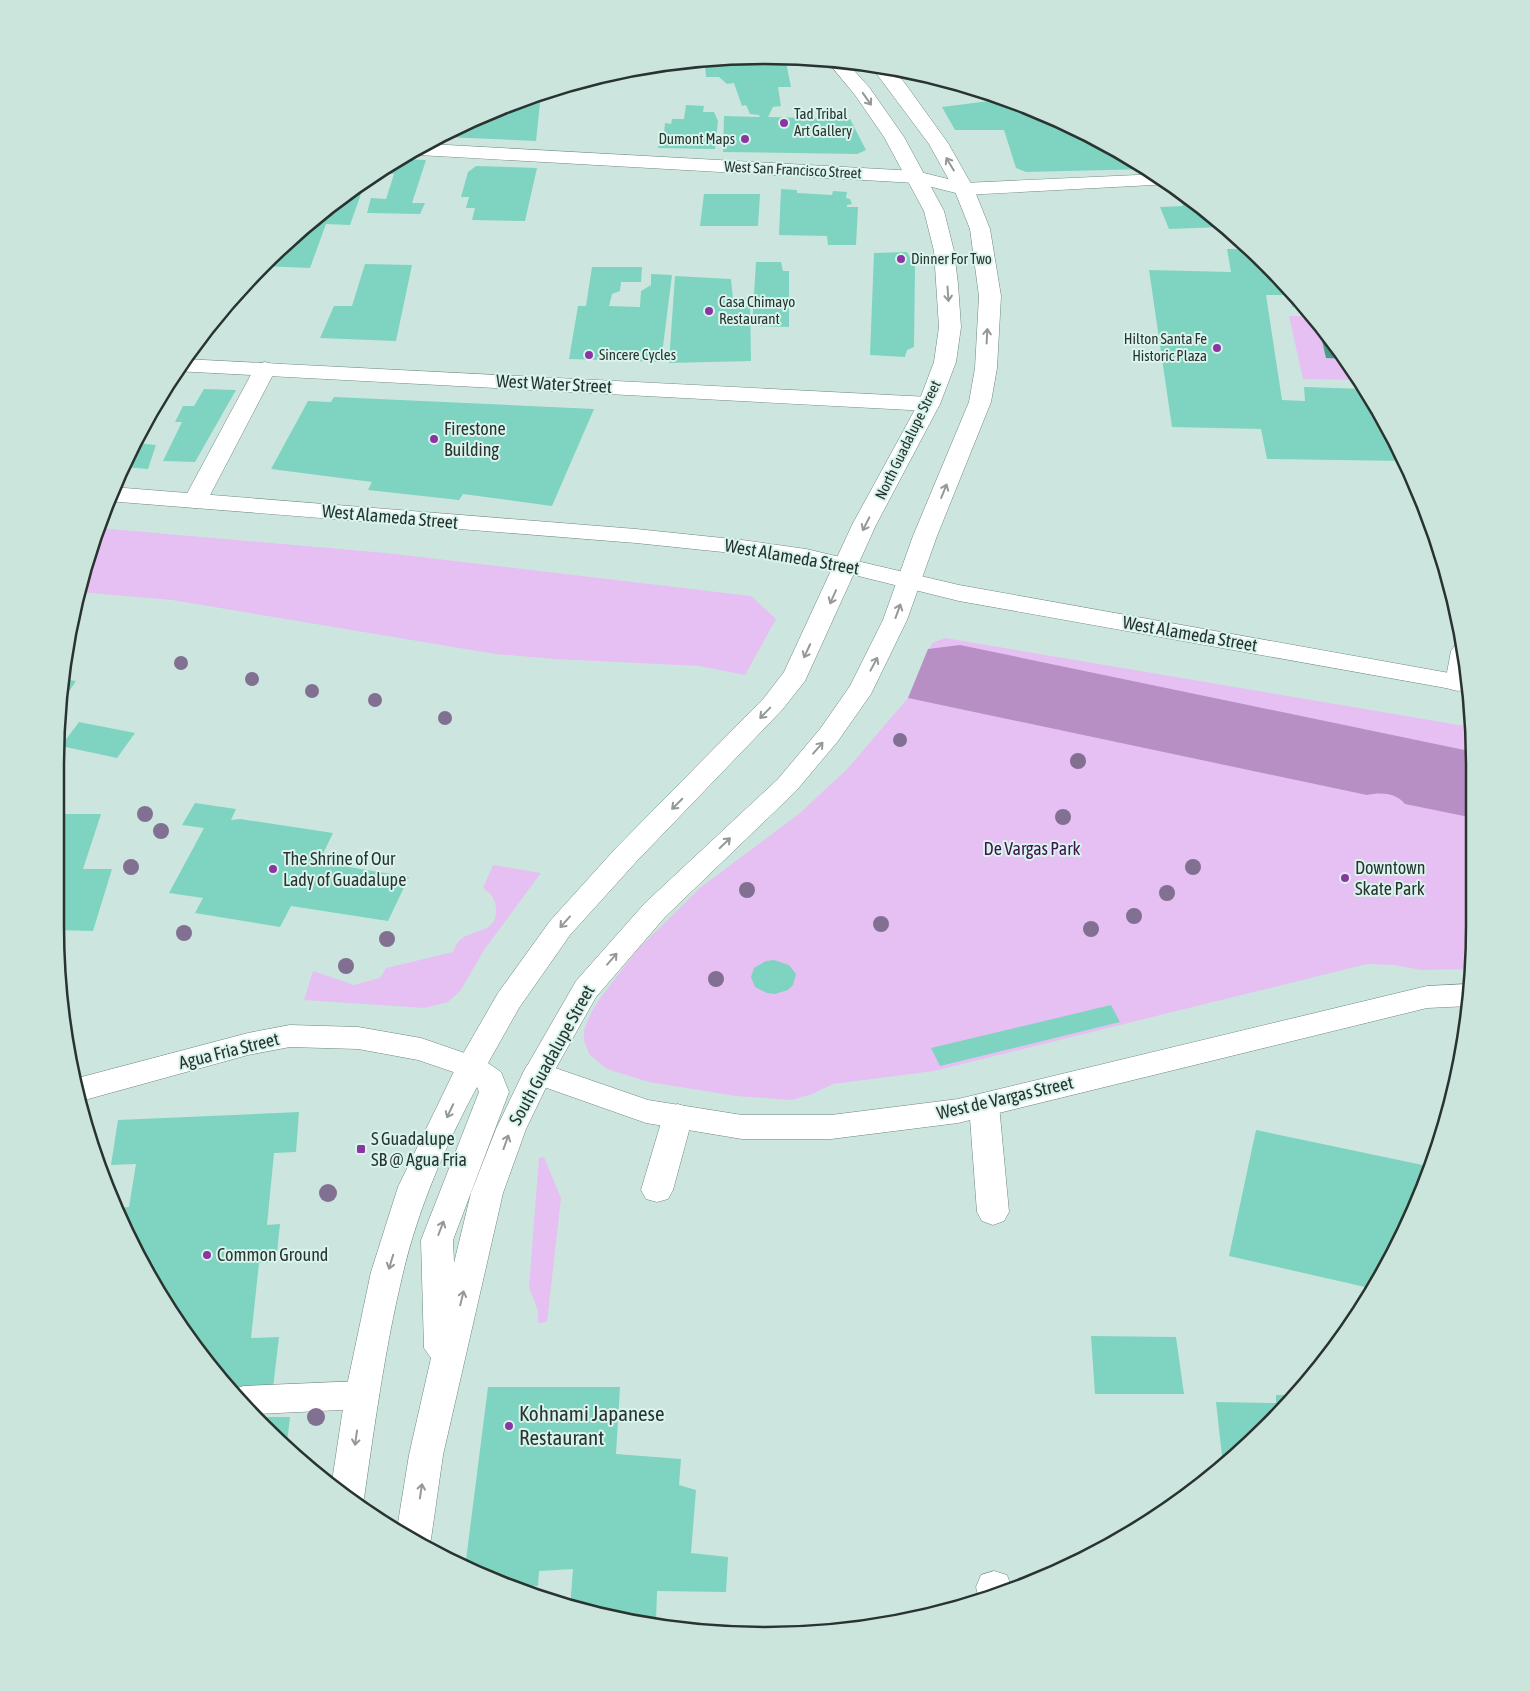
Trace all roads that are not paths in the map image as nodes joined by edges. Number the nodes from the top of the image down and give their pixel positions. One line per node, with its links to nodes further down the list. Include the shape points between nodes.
1 (842, 68): 4 (main road, North Guadalupe Street, one-way to 4, via 894,137)
2 (887, 75): 6 (main road, one-way to 2, via 933,136)
3 (430, 150): 4 (main road, West San Francisco Street)
4 (916, 177): 6 (main road, West San Francisco Street); 9 (main road, North Guadalupe Street, one-way to 9, via 934,211 944,251 950,327 945,362)
5 (1153, 181): 6 (main road, West San Francisco Street)
6 (964, 189): 13 (main road, one-way to 6, via 980,402 986,368 990,296 984,247)
7 (189, 365): 8 (main road, West Water Street)
8 (265, 369): 9 (main road, West Water Street); 11 (main road)
9 (929, 404): 12 (main road, North Guadalupe Street, one-way to 12, via 864,526)
10 (118, 495): 11 (main road, West Alameda Street)
11 (195, 501): 12 (main road, West Alameda Street, via 692,541 797,555)
12 (847, 566): 13 (main road, West Alameda Street); 16 (main road, North Guadalupe Street, one-way to 16, via 796,675 773,704 560,928 508,1001)
13 (909, 581): 14 (main road, West Alameda Street); 17 (main road, South Guadalupe Street, one-way to 13, via 586,989 655,910 787,785 829,735 862,688 886,641)
14 (1461, 684)
15 (1462, 995): 19 (main road, West de Vargas Street, via 1428,997)
16 (470, 1067): 18 (main road, Agua Fria Street, via 421,1049 358,1038 290,1036 248,1044); 23 (main road, Agua Fria Street, one-way to 16, via 436,1240 494,1092 490,1080); 24 (main road, one-way to 24, via 414,1187 387,1272)
17 (538, 1073): 20 (main road, West de Vargas Street, via 646,1111); 23 (main road, South Guadalupe Street, one-way to 17, via 487,1193 511,1129)
18 (83, 1088)
19 (984, 1105): 20 (main road, West de Vargas Street, via 831,1127 742,1127); 22 (main road)
20 (678, 1116): 21 (main road)
21 (657, 1190)
22 (992, 1212)
23 (442, 1381): 27 (main road, South Guadalupe Street, one-way to 23)
24 (362, 1395): 25 (main road); 26 (main road, one-way to 26)
25 (249, 1400)
26 (350, 1491)
27 (414, 1533)

